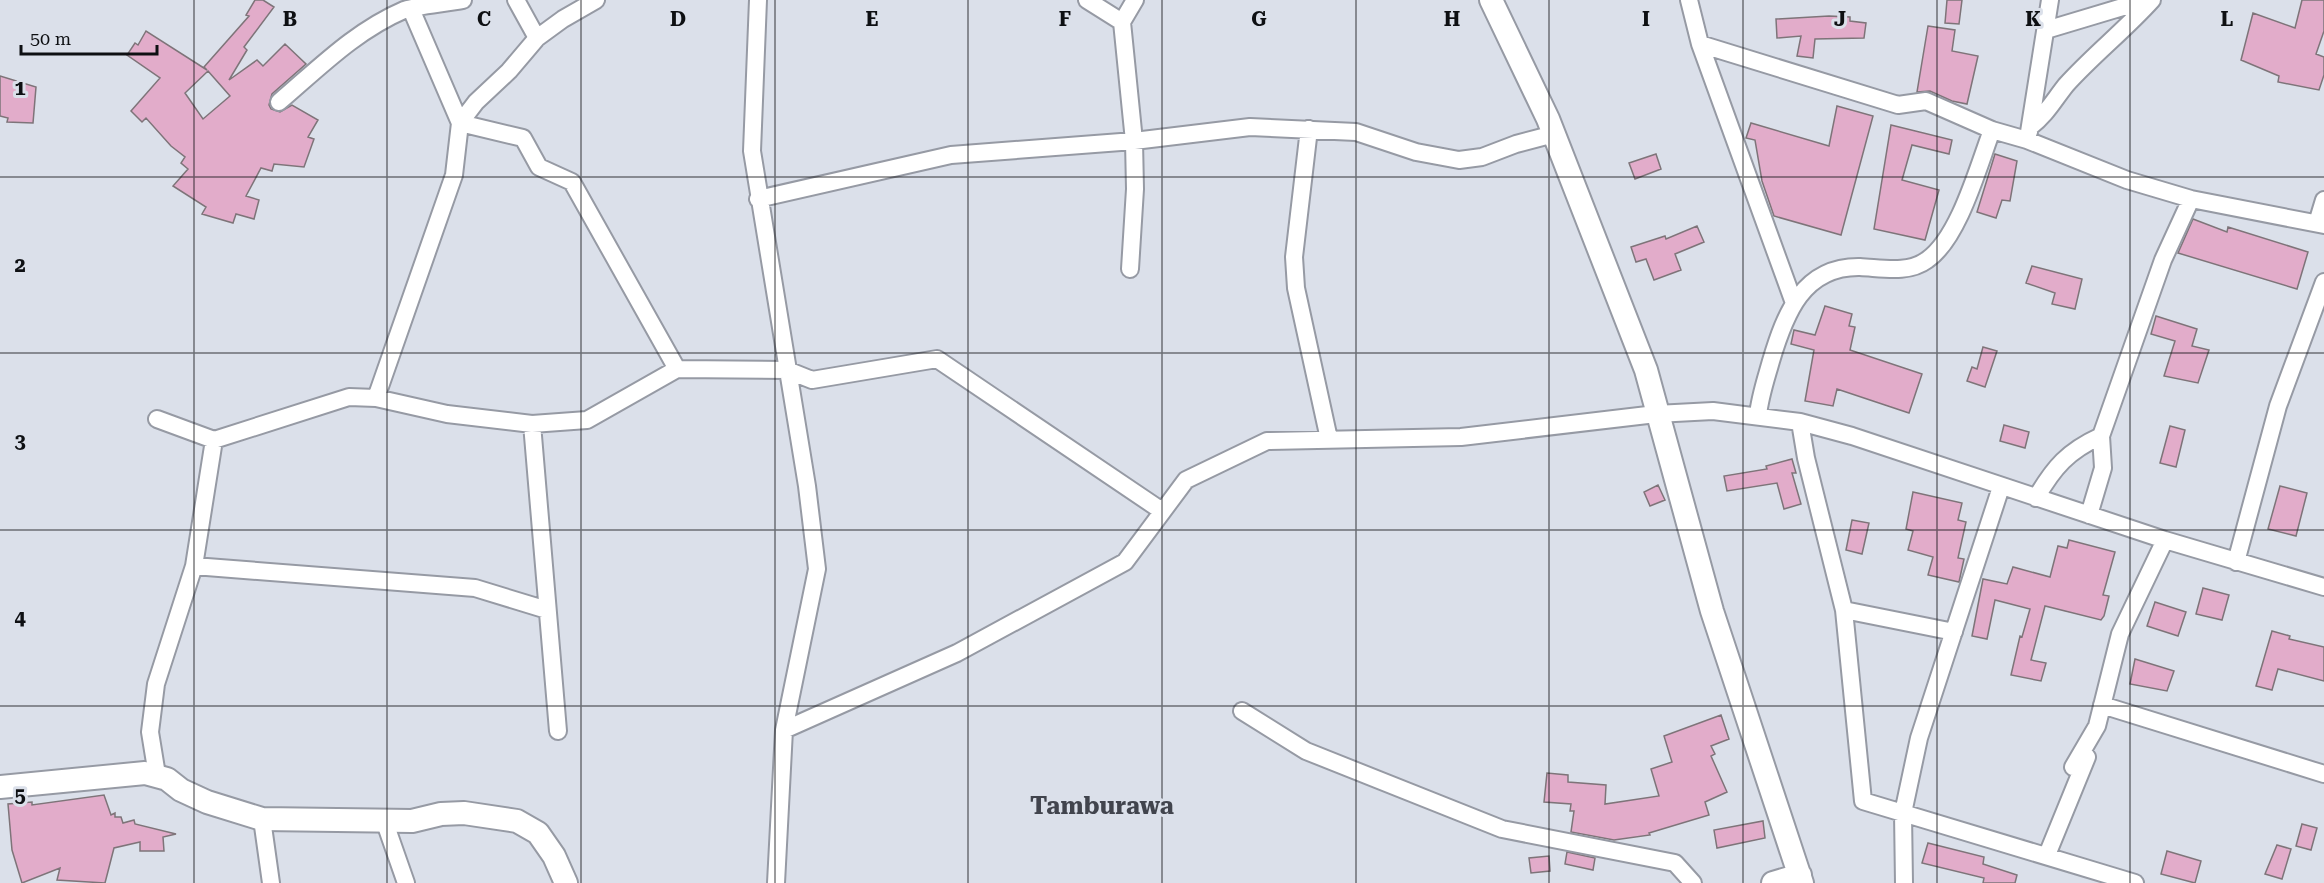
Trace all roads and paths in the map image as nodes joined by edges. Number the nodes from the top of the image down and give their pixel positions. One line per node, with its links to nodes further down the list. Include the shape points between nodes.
1 (463, 0): 12 (street)
2 (516, 0): 15 (street)
3 (596, 0): 15 (street)
4 (758, 0): 24 (street, via 752,151)
5 (1087, 0): 13 (street)
6 (1135, 0): 13 (street)
7 (1491, 0): 21 (main road)
8 (1689, 0): 16 (street)
9 (2050, 0): 14 (street)
10 (2146, 0): 14 (street)
11 (2152, 0): 22 (street, via 2066,86)
12 (406, 6): 17 (street, via 332,56); 18 (street)
13 (1122, 22): 23 (street)
14 (2046, 30): 22 (street)
15 (537, 38): 18 (street)
16 (1700, 44): 20 (street, via 1898,105 1926,101); 30 (street)
17 (279, 102)
18 (460, 123): 31 (street, via 523,138 539,167 572,182); 33 (street, via 454,175)
19 (1309, 129): 21 (street, via 1370,135 1416,152 1459,160 1482,157); 23 (street, via 1250,127); 41 (street, via 1297,222 1295,278)
20 (1992, 130): 22 (street); 30 (street, via 1953,227 1928,260 1905,268 1838,268 1804,288)
21 (1554, 134): 34 (main road, via 1646,370)
22 (2029, 134): 25 (street, via 2127,180)
23 (1134, 141): 24 (street, via 951,155); 28 (street)
24 (758, 199): 32 (street)
25 (2191, 199): 27 (street); 39 (street, via 2163,260)
26 (2324, 200): 27 (street)
27 (2320, 224)
28 (1130, 269)
29 (2324, 282): 47 (street, via 2278,406)
30 (1794, 303): 35 (street, via 1779,332)
31 (677, 369): 32 (street); 38 (street, via 587,420)
32 (787, 370): 44 (street, via 812,380 937,359); 55 (street, via 817,569)
33 (376, 398): 38 (street, via 447,414); 40 (street, via 350,397)
34 (1656, 414): 35 (street, via 1713,411); 41 (street, via 1461,437); 65 (main road, via 1712,611)
35 (1758, 415): 37 (street)
36 (157, 418): 40 (street)
37 (1800, 422): 42 (street); 51 (street)
38 (532, 424): 50 (street)
39 (2102, 436): 43 (street, via 2078,446 2062,460); 45 (street, via 2103,468)
40 (214, 440): 48 (street)
41 (1329, 440): 44 (street, via 1267,441 1186,480)
42 (2001, 487): 43 (street); 52 (street)
43 (2036, 498): 45 (street)
44 (1162, 511): 55 (street, via 1125,562 957,653)
45 (2089, 515): 46 (street)
46 (2165, 540): 47 (street); 53 (street, via 2120,634)
47 (2236, 562): 49 (street)
48 (194, 566): 50 (street, via 475,588); 59 (street, via 156,684 150,732)
49 (2324, 587)
50 (548, 610): 56 (street)
51 (1844, 610): 52 (street); 61 (street, via 1863,801)
52 (1954, 632): 61 (street, via 1919,738)
53 (2105, 705): 57 (street); 58 (street); 64 (street)
54 (1242, 711): 70 (street, via 1306,752 1502,829 1675,863)
55 (784, 730): 69 (street)
56 (558, 731)
57 (2073, 767)
58 (2324, 774)
59 (158, 775): 60 (main road, via 129,773); 62 (main road, via 207,802)
60 (0, 787)
61 (1903, 813): 64 (street); 72 (street)
62 (262, 819): 63 (main road); 66 (street)
63 (384, 820): 67 (street); 68 (main road, via 412,821 464,813 517,821 538,833)
64 (2047, 855): 73 (street)
65 (1801, 879): 71 (main road)
66 (271, 883)
67 (406, 883)
68 (566, 883)
69 (776, 883)
70 (1693, 883)
71 (1773, 883)
72 (1904, 883)
73 (2134, 883)

